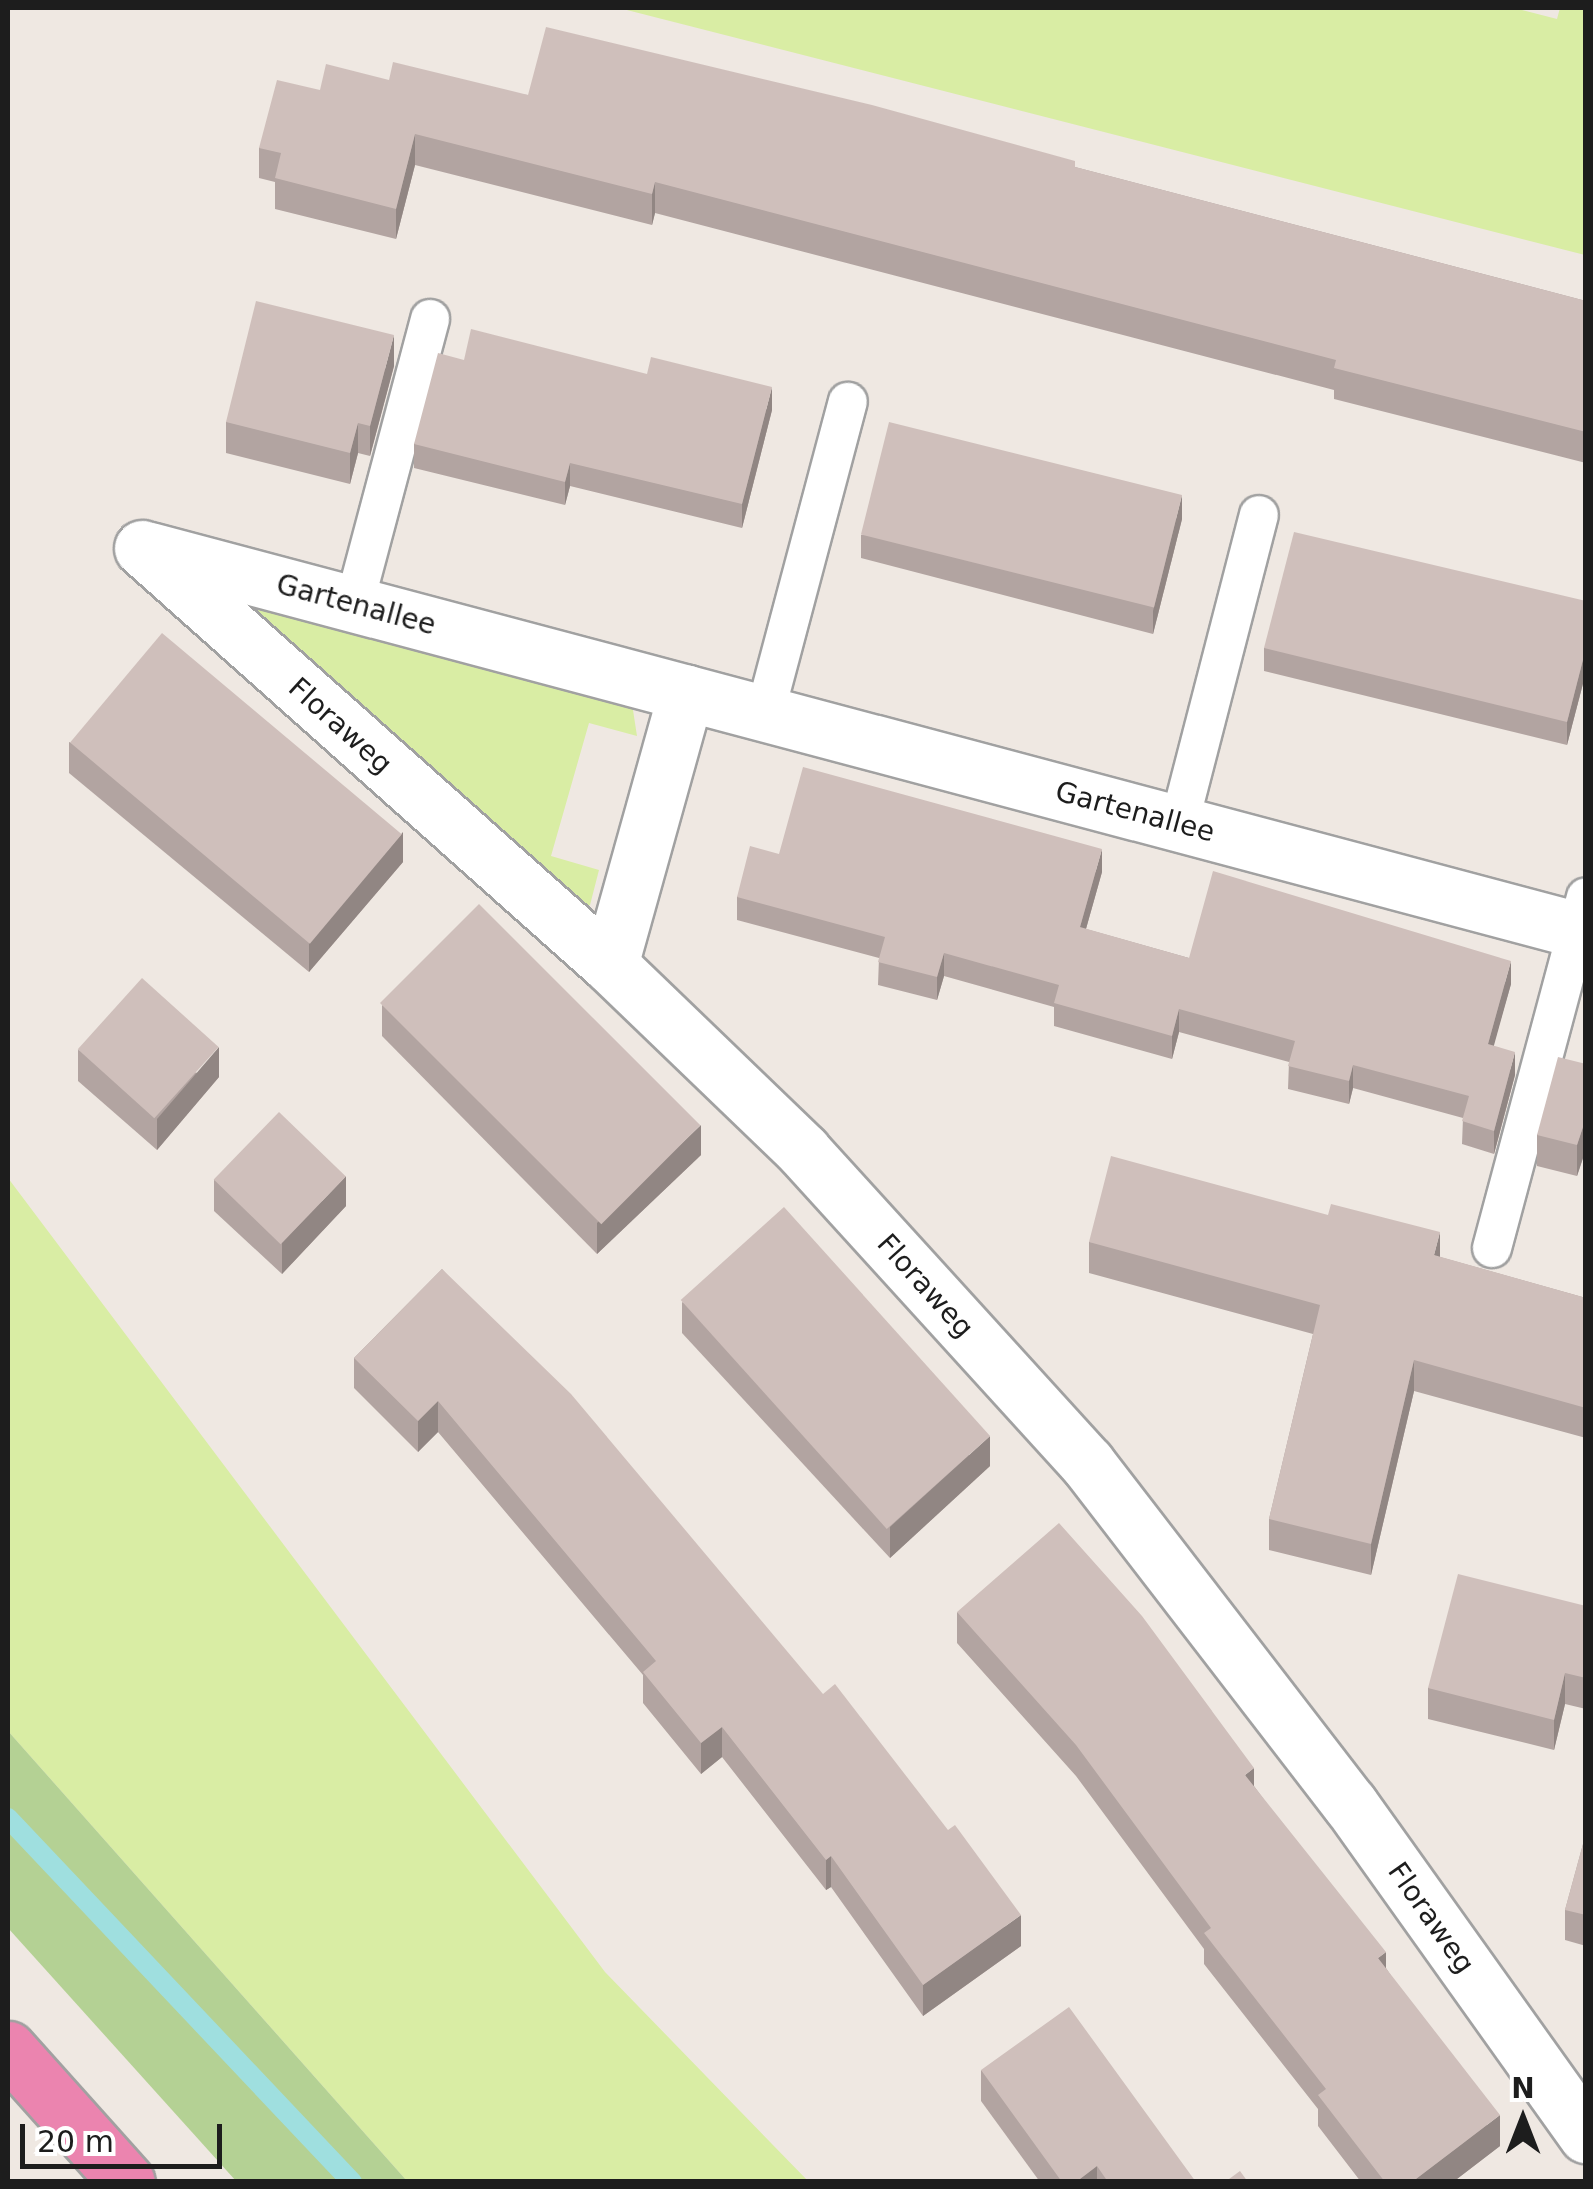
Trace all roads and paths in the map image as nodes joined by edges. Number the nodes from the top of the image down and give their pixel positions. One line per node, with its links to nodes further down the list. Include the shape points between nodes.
1 (430, 318): 5 (lane)
2 (848, 402): 7 (lane)
3 (1259, 515): 8 (lane)
4 (142, 548): 5 (street, Gartenallee); 10 (street, Floraweg)
5 (354, 605): 6 (street, Gartenallee)
6 (686, 692): 7 (street, Gartenallee); 10 (street)
7 (765, 713): 8 (street, Gartenallee)
8 (1179, 824): 9 (street, Gartenallee)
9 (1583, 919): 11 (lane)
10 (610, 966): 13 (street, Floraweg, via 803,1151 1087,1463 1350,1804)
11 (1492, 1248)
12 (8, 2049): 14 (highway)
13 (1586, 2135)
14 (127, 2182)

